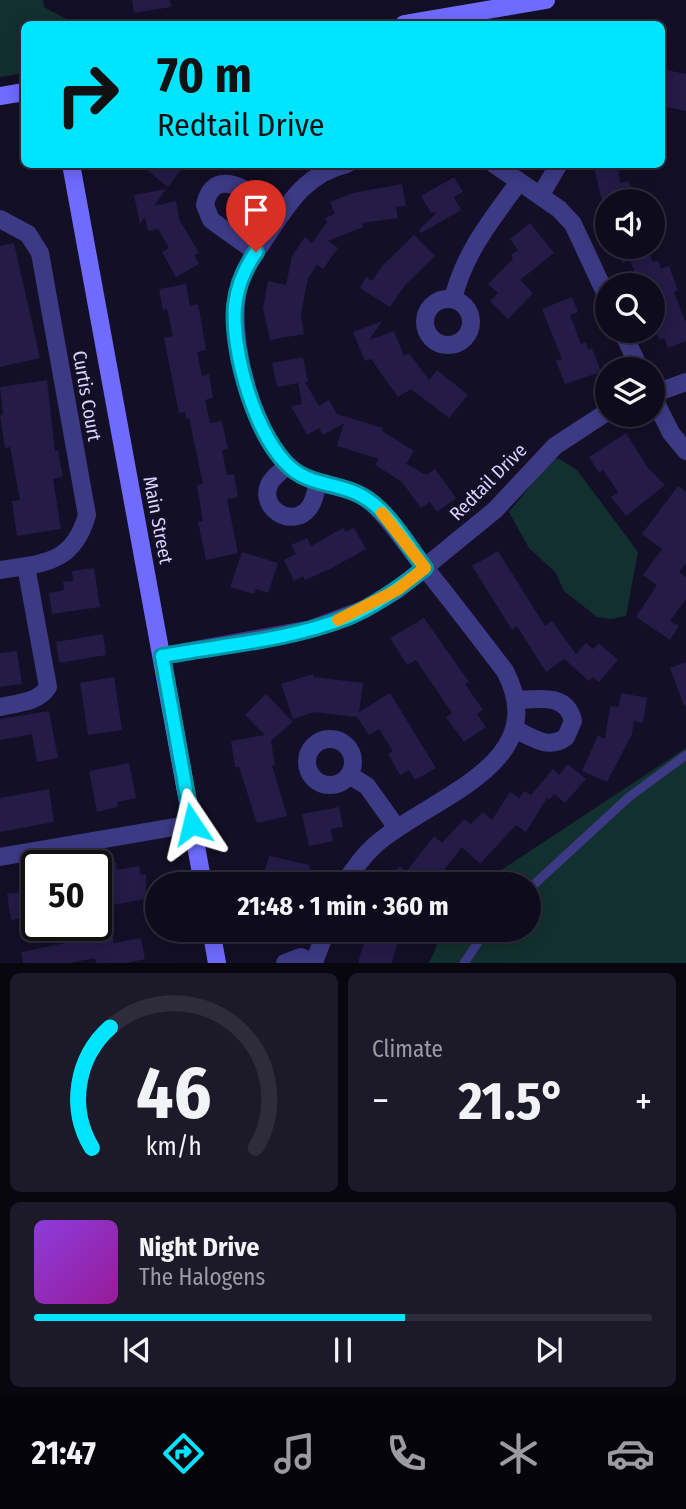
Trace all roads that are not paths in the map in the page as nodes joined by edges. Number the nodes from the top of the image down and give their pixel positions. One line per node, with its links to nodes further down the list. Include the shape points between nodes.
1 (546, 0): 2 (main road)
2 (422, 21)
3 (21, 92): 4 (main road)
4 (0, 96)
5 (72, 168): 26 (main road, Main Street)
6 (333, 168): 11 (street, via 307,182)
7 (503, 168): 9 (street)
8 (557, 168): 10 (street)
9 (519, 182): 10 (street); 15 (street, via 462,267)
10 (540, 196): 14 (street, via 573,224)
11 (282, 213): 13 (street); 13 (street, via 235,183 220,183 207,196 206,213 211,220)
12 (0, 219): 23 (street, Curtis Court, via 28,234 40,253 87,509 82,530 65,553)
13 (256, 252): 21 (street, via 238,288 236,328 253,407)
14 (596, 273)
15 (453, 299)
16 (686, 382): 17 (street)
17 (665, 391)
18 (595, 420): 24 (street, Redtail Drive, via 555,446 495,510)
19 (665, 421): 20 (street)
20 (686, 451)
21 (288, 465): 22 (street); 22 (street, via 273,479 267,493 280,515 304,513)
22 (318, 483): 24 (street, via 353,491 371,502)
23 (26, 566): 25 (street, Curtis Court); 28 (street, via 48,687 33,700)
24 (425, 568): 26 (street, Redtail Drive, via 397,590 347,617 293,633); 27 (street, via 505,671)
25 (0, 570)
26 (162, 656): 32 (main road, Main Street)
27 (517, 700): 29 (street); 29 (street, via 558,700 573,721 566,737 554,743)
28 (0, 707)
29 (515, 729): 33 (street, via 494,764)
30 (686, 755): 37 (lane, via 629,797)
31 (349, 775): 33 (street, via 368,786)
32 (192, 824): 34 (street); 35 (main road, Main Street)
33 (397, 828): 36 (street, via 374,846)
34 (0, 857)
35 (201, 872)
36 (353, 872)
37 (541, 878)
38 (213, 942): 41 (main road)
39 (322, 942): 43 (street)
40 (478, 942): 44 (lane)
41 (217, 963)
42 (285, 963): 43 (street, via 301,957)
43 (314, 963)
44 (464, 963)

